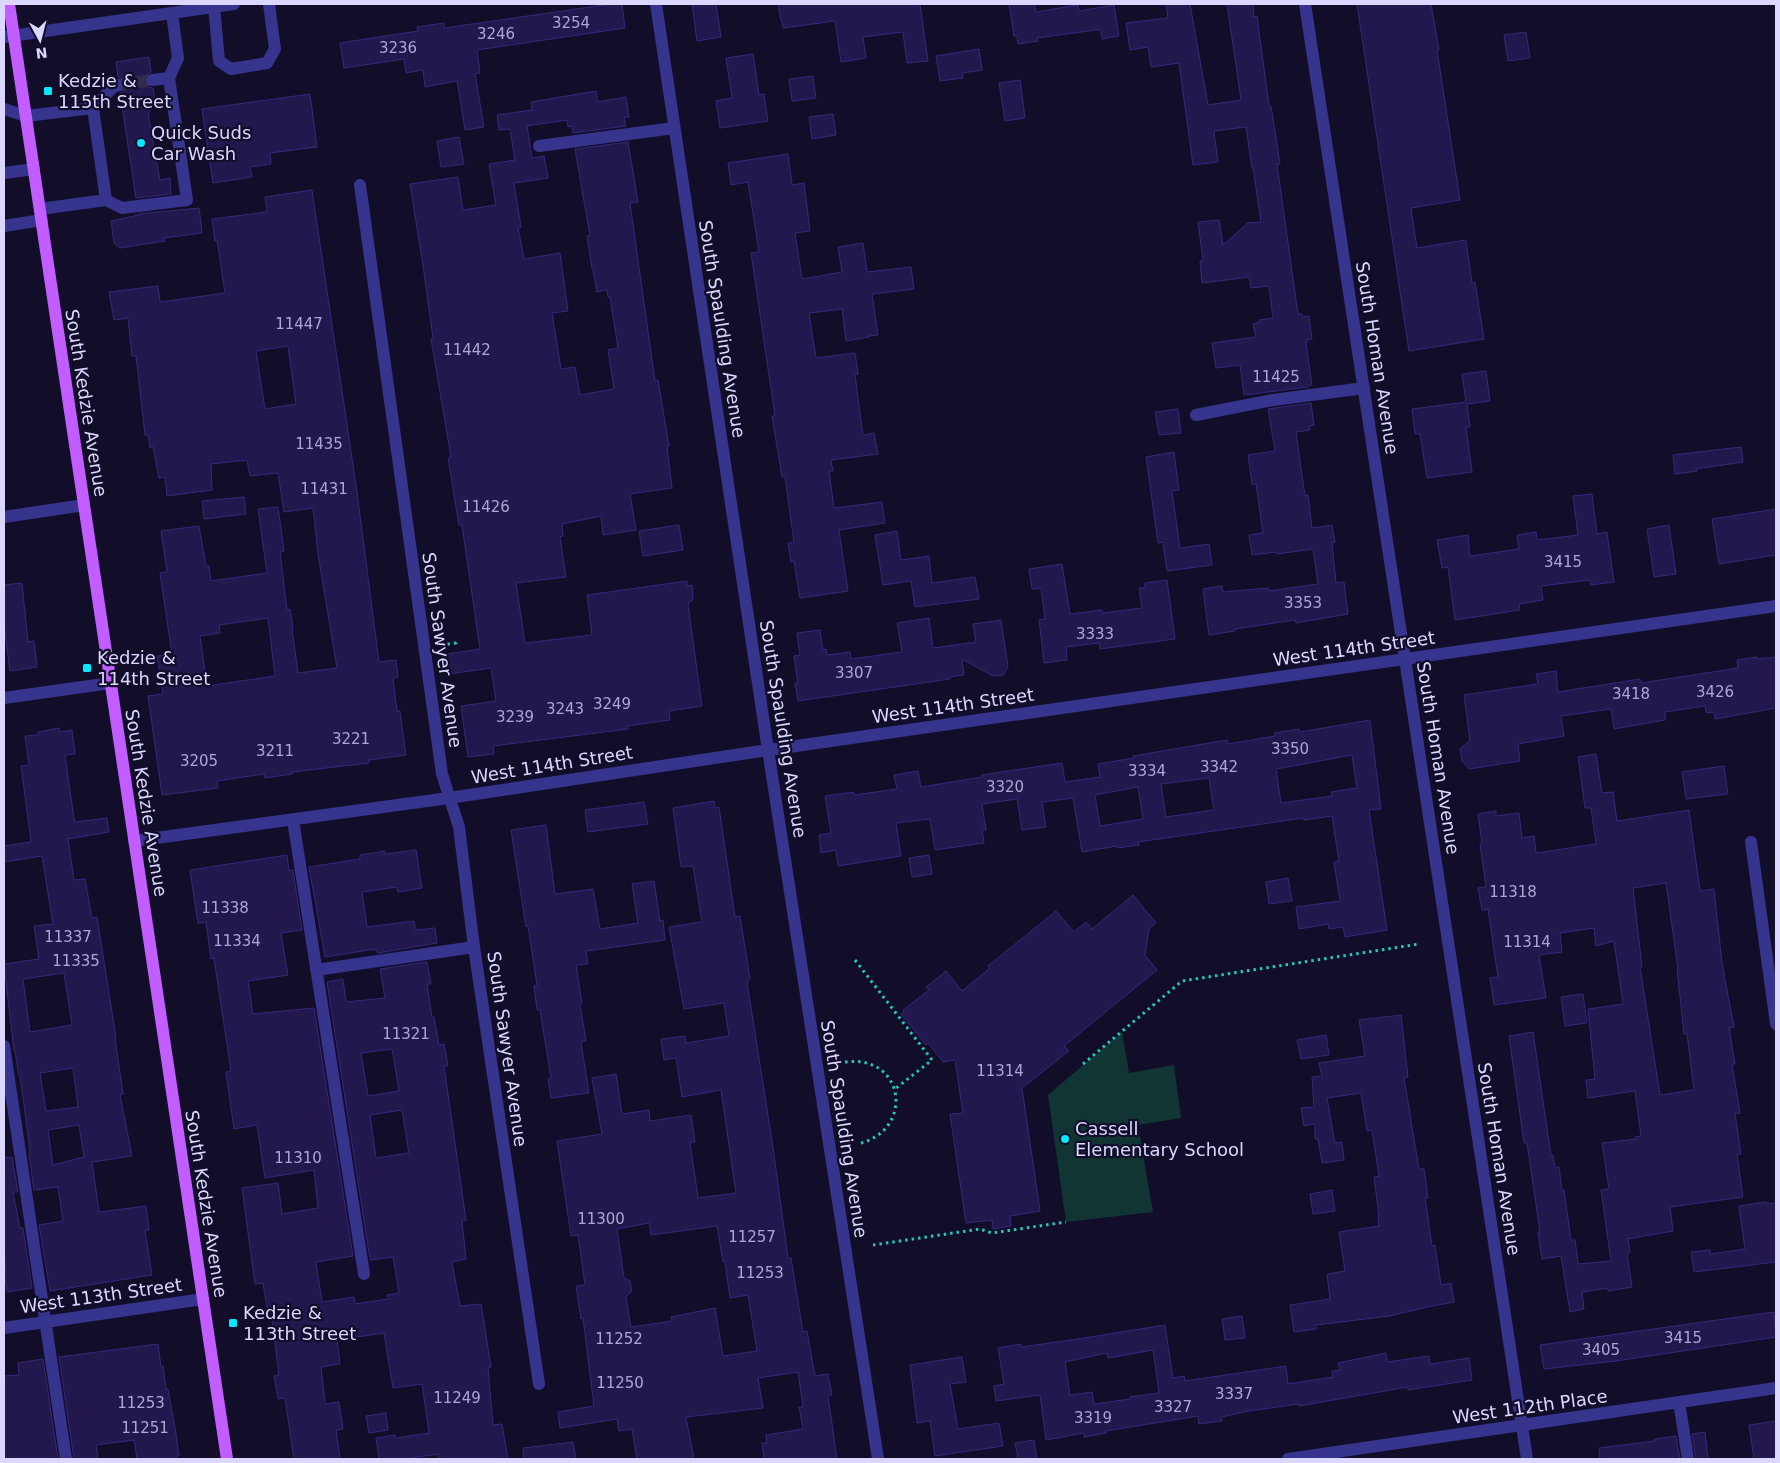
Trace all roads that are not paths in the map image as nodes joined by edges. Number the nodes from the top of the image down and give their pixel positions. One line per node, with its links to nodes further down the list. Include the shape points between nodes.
1 (9, 4): 8 (main road, South Kedzie Avenue)
2 (234, 4): 6 (street)
3 (269, 4): 6 (street, via 274,49 267,63 231,69 218,61)
4 (656, 4): 15 (street, South Spaulding Avenue)
5 (1305, 4): 23 (street, South Homan Avenue)
6 (214, 6): 7 (street)
7 (172, 13): 8 (street); 9 (street, via 178,58)
8 (9, 36): 14 (main road, South Kedzie Avenue)
9 (169, 78): 10 (street); 20 (street, via 187,200 122,208)
10 (152, 80)
11 (116, 86): 12 (street)
12 (93, 108): 14 (street); 20 (street)
13 (4, 109): 14 (street)
14 (26, 116): 17 (main road, South Kedzie Avenue)
15 (674, 128): 16 (street); 31 (street, South Spaulding Avenue)
16 (540, 146)
17 (34, 169): 18 (street); 21 (main road, South Kedzie Avenue)
18 (4, 172)
19 (360, 185): 32 (street, South Sawyer Avenue, via 442,774)
20 (106, 200): 21 (street)
21 (41, 215): 22 (street); 25 (main road, South Kedzie Avenue)
22 (4, 226)
23 (1364, 388): 24 (street, via 1273,400); 28 (street, South Homan Avenue)
24 (1196, 415)
25 (84, 505): 26 (street); 29 (main road, South Kedzie Avenue)
26 (4, 517)
27 (1776, 606): 28 (street, West 114th Street)
28 (1405, 659): 31 (street, West 114th Street); 47 (street, South Homan Avenue)
29 (111, 683): 30 (street); 34 (main road, South Kedzie Avenue)
30 (4, 698)
31 (768, 750): 32 (street, West 114th Street); 51 (street, South Spaulding Avenue)
32 (449, 798): 33 (street, West 114th Street); 36 (street, South Sawyer Avenue, via 458,827)
33 (293, 820): 34 (street, West 114th Street); 37 (street)
34 (134, 842): 41 (main road, South Kedzie Avenue)
35 (1751, 842): 38 (street)
36 (474, 947): 37 (street); 44 (street, South Sawyer Avenue)
37 (316, 970): 40 (street)
38 (1776, 1024)
39 (4, 1046): 42 (street)
40 (364, 1274)
41 (203, 1298): 42 (street, West 113th Street); 50 (main road, South Kedzie Avenue)
42 (46, 1322): 43 (street, West 113th Street); 49 (street)
43 (4, 1328)
44 (539, 1384)
45 (1776, 1388): 46 (street, West 112th Place)
46 (1679, 1402): 47 (street, West 112th Place); 54 (street)
47 (1522, 1426): 48 (street, West 112th Place); 53 (street, South Homan Avenue)
48 (1360, 1454): 52 (street, West 112th Place)
49 (66, 1459)
50 (227, 1459)
51 (878, 1459)
52 (1288, 1459)
53 (1527, 1459)
54 (1688, 1459)

